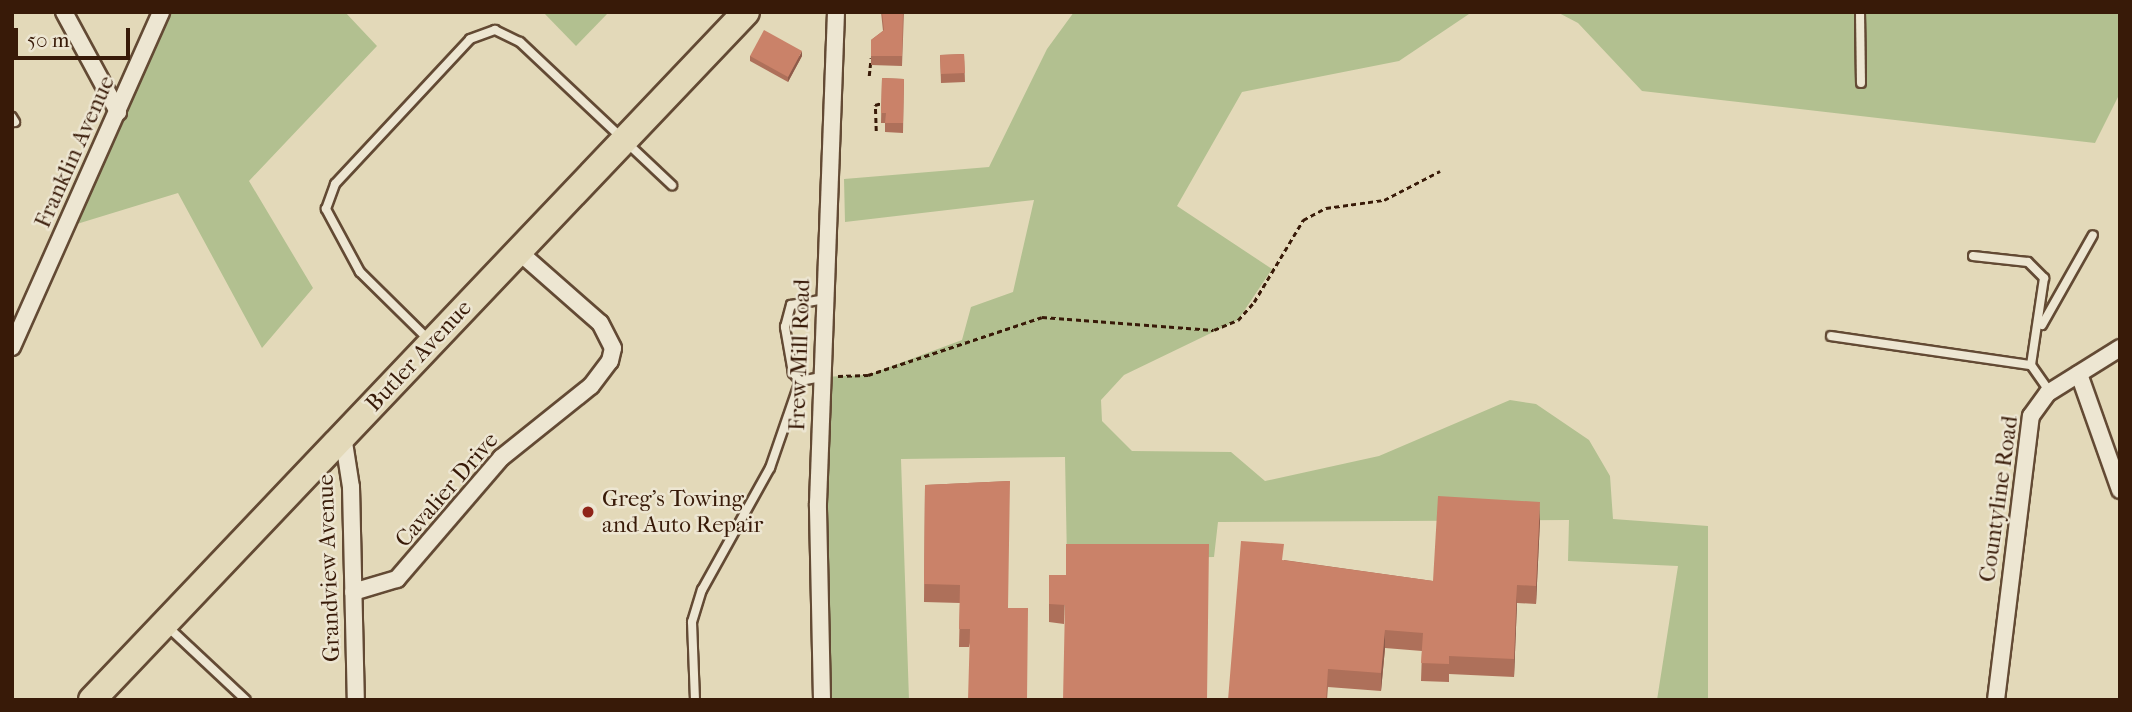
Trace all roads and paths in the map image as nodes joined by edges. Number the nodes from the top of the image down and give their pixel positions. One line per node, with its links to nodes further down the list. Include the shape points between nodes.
1 (64, 12): 10 (street)
2 (161, 12): 10 (street, Franklin Avenue)
3 (746, 12): 12 (main road, Butler Avenue)
4 (836, 12): 18 (street, Frew Mill Road)
5 (1860, 12): 8 (lane)
6 (871, 58): 7 (path)
7 (869, 76)
8 (1861, 83)
9 (882, 103): 11 (path, via 876,105)
10 (118, 112): 21 (street, Franklin Avenue)
11 (876, 131)
12 (625, 139): 14 (lane); 16 (main road, Butler Avenue); 22 (lane, via 520,42 495,30 470,39 422,95 390,119 335,184 326,209 360,272)
13 (1440, 171): 26 (path, via 1384,200 1326,208 1303,220 1254,302 1238,320 1214,330 1042,317 867,374)
14 (673, 185)
15 (2093, 234): 19 (lane)
16 (518, 251): 22 (main road, Butler Avenue); 31 (street, Cavalier Drive, via 600,323 613,348 610,361 591,386 501,458 397,579)
17 (1973, 256): 19 (lane, via 2038,268 2044,278)
18 (824, 299): 26 (street, Frew Mill Road); 27 (lane, via 787,309 793,373)
19 (2040, 328): 24 (lane)
20 (1831, 336): 24 (lane)
21 (14, 338)
22 (431, 342): 29 (main road, Butler Avenue)
23 (2120, 348): 25 (street, Countyline Road)
24 (2031, 365): 28 (lane)
25 (2079, 374): 28 (street, Countyline Road); 30 (street)
26 (821, 377): 27 (lane); 37 (street, Frew Mill Road)
27 (800, 381): 36 (lane, via 770,468 699,601 691,634)
28 (2050, 392): 38 (street, Countyline Road, via 2027,430)
29 (343, 436): 31 (street, Grandview Avenue); 32 (main road, Butler Avenue)
30 (2120, 490)
31 (354, 592): 35 (street, Grandview Avenue)
32 (164, 623): 33 (main road, Butler Avenue); 34 (lane)
33 (92, 700)
34 (246, 700)
35 (356, 700)
36 (695, 700)
37 (822, 700)
38 (1996, 700)

